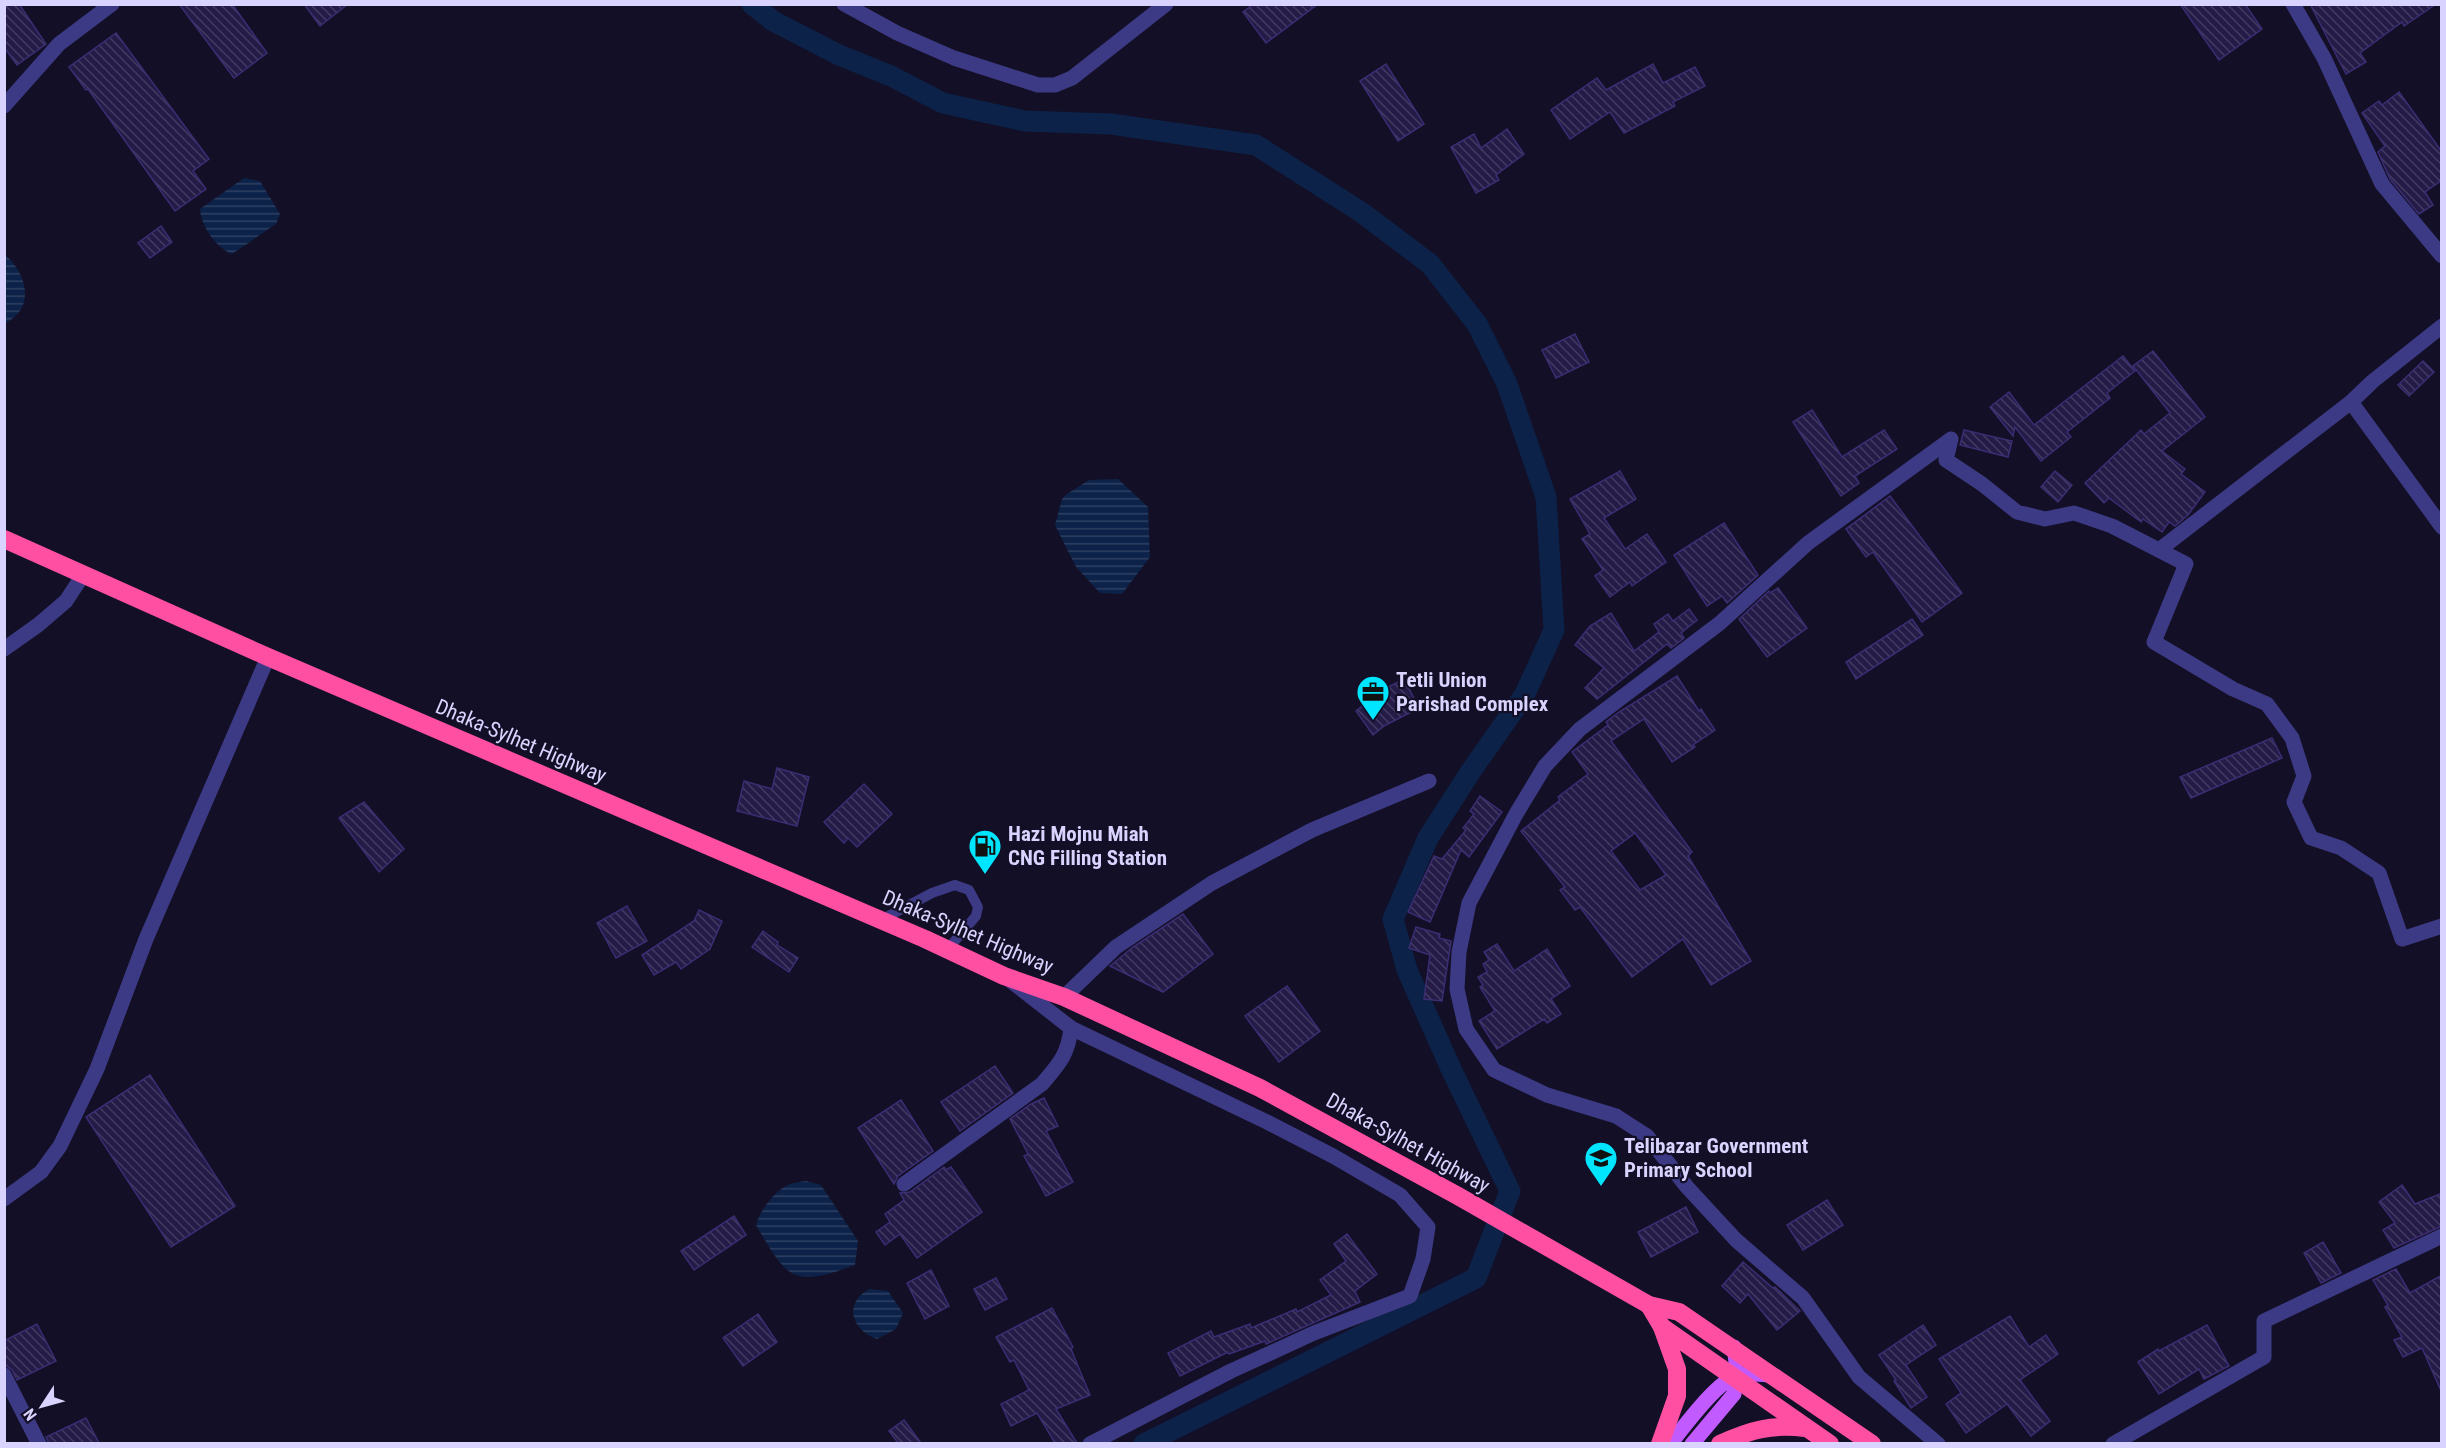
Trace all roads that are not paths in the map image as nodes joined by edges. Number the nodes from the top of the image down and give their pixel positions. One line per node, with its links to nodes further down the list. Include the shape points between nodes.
1 (112, 4): 5 (street, via 59,44)
2 (844, 4): 3 (street, via 954,58 1038,85 1055,86 1072,78)
3 (1166, 4)
4 (2293, 4): 6 (street, via 2324,58 2382,184)
5 (4, 106)
6 (2442, 256)
7 (2442, 326): 8 (street)
8 (2351, 402): 9 (street); 11 (street)
9 (2442, 527)
10 (4, 539): 12 (highway, Dhaka-Sylhet Highway)
11 (2159, 550): 17 (street, via 2186,564 2154,642 2266,704 2292,738 2304,776 2294,802 2311,838 2341,848 2379,873 2402,939); 40 (street, via 2112,526 2074,513 2045,519 2017,512 1946,460 1951,439 1808,543 1720,623 1580,729 1545,766 1469,903 1459,952 1457,989 1466,1029 1494,1070 1547,1095 1616,1116 1647,1136 1736,1240 1803,1298 1860,1377)
12 (83, 574): 13 (street, via 66,601); 14 (highway, Dhaka-Sylhet Highway)
13 (4, 649)
14 (268, 657): 16 (highway, Dhaka-Sylhet Highway); 23 (street, via 146,939 97,1069 60,1146 41,1172)
15 (1429, 780): 20 (street, via 1312,830 1212,883 1116,947)
16 (881, 920): 18 (highway, Dhaka-Sylhet Highway); 18 (lane, via 955,885 969,890 978,907 976,916)
17 (2442, 926)
18 (947, 950): 19 (highway, Dhaka-Sylhet Highway)
19 (1004, 976): 20 (highway, Dhaka-Sylhet Highway); 21 (street)
20 (1064, 997): 25 (highway, Dhaka-Sylhet Highway, via 1260,1088)
21 (1071, 1028): 22 (street, via 1069,1047 1042,1084); 33 (street, via 1333,1156 1400,1195 1428,1227 1423,1259 1410,1296 1231,1371)
22 (904, 1184)
23 (4, 1199)
24 (2442, 1236): 41 (street, via 2264,1321 2264,1357)
25 (1649, 1305): 26 (highway); 27 (highway, Dhaka-Sylhet Highway, via 1679,1312)
26 (1662, 1327): 29 (highway); 34 (highway, via 1677,1369 1677,1396)
27 (1734, 1347): 29 (main road); 30 (highway, Dhaka-Sylhet Highway)
28 (4, 1376): 32 (street)
29 (1736, 1376): 30 (main road); 31 (highway); 35 (main road, via 1722,1383); 36 (main road, via 1734,1394)
30 (1776, 1376): 39 (highway, Dhaka-Sylhet Highway)
31 (1807, 1428): 37 (highway, via 1781,1425 1742,1433); 38 (highway)
32 (39, 1443)
33 (1090, 1443)
34 (1660, 1443)
35 (1670, 1443)
36 (1692, 1443)
37 (1720, 1443)
38 (1830, 1443)
39 (1872, 1443)
40 (1938, 1443)
41 (2113, 1443)

